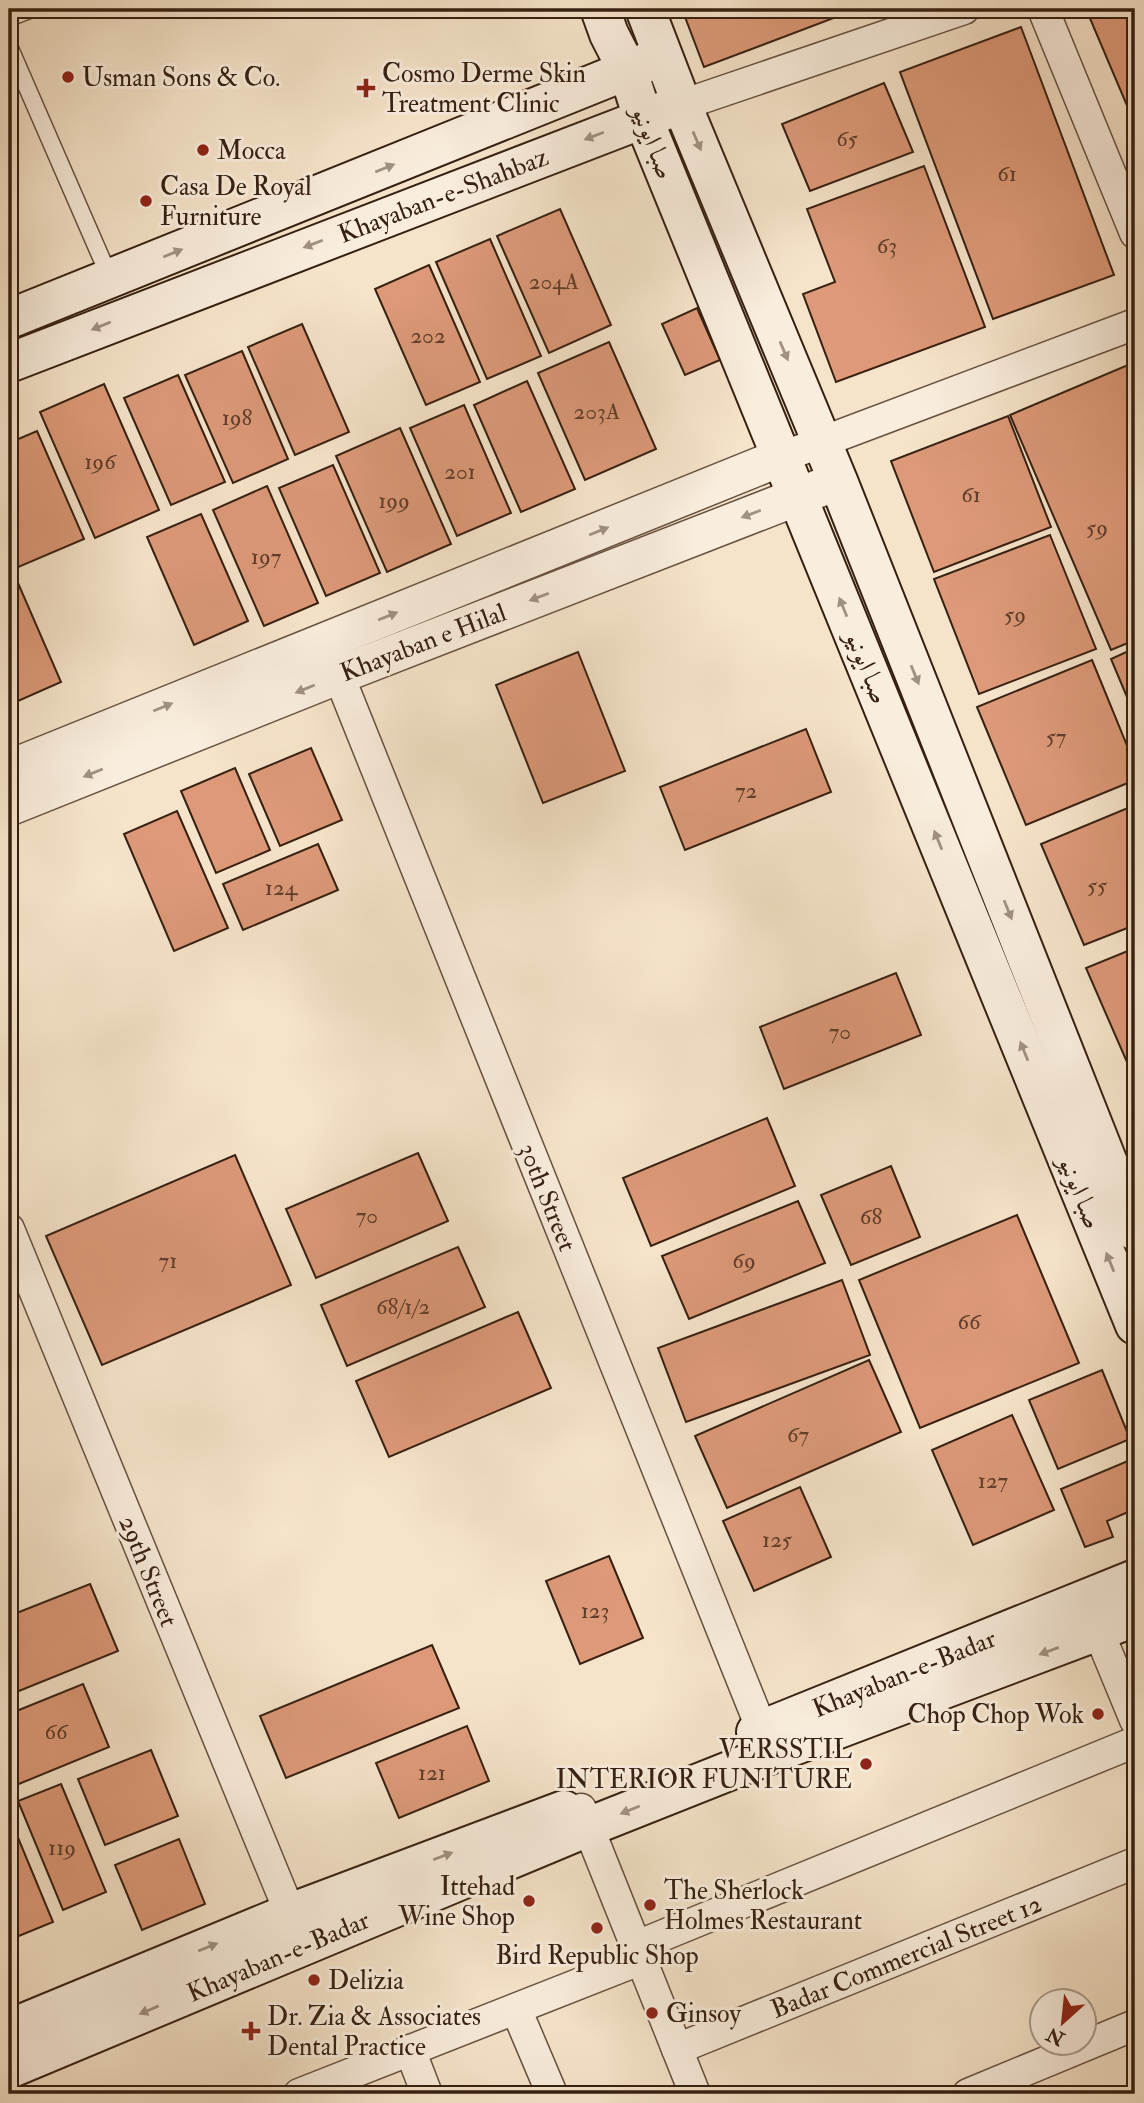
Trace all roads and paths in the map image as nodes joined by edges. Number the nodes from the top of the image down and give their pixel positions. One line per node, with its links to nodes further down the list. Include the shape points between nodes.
1 (32, 9): 6 (lane)
2 (600, 9): 9 (main road, صبا ایونیو)
3 (645, 9): 8 (main road, صبا ایونیو)
4 (964, 9): 10 (street)
5 (1043, 9): 12 (street)
6 (9, 18)
7 (9, 46): 13 (lane)
8 (664, 55): 9 (main road, Khayaban-e-Shahbaz); 10 (main road, صبا ایونیو)
9 (628, 71): 11 (main road, صبا ایونیو); 13 (main road, Khayaban-e-Shahbaz, one-way to 9)
10 (682, 105): 11 (main road, Khayaban-e-Shahbaz); 17 (main road, صبا ایونیو, one-way to 17)
11 (643, 118): 16 (main road, Khayaban-e-Shahbaz, one-way to 16); 18 (main road, صبا ایونیو)
12 (1135, 233)
13 (110, 278): 14 (main road, Khayaban-e-Shahbaz)
14 (9, 318)
15 (1135, 324): 17 (street, Khayaban e Hilal)
16 (9, 363)
17 (822, 442): 18 (street, Khayaban e Hilal); 19 (main road, صبا ایونیو)
18 (782, 457): 20 (main road, صبا ایونیو); 21 (street, Khayaban e Hilal, one-way to 18)
19 (838, 481): 20 (street, Khayaban e Hilal); 26 (main road, صبا ایونیو, one-way to 26)
20 (798, 496): 22 (street, Khayaban e Hilal, one-way to 22); 27 (main road, صبا ایونیو, one-way to 20)
21 (324, 642): 22 (street, 30th Street); 23 (street, Khayaban e Hilal, one-way to 21)
22 (339, 675): 24 (street, Khayaban e Hilal, one-way to 24); 32 (street, 30th Street)
23 (9, 769)
24 (9, 807)
25 (9, 1229): 36 (street, 29th Street)
26 (1135, 1231)
27 (1135, 1325)
28 (1135, 1579): 29 (main road, Khayaban-e-Badar)
29 (1092, 1616): 30 (main road, Khayaban-e-Badar); 31 (street); 32 (main road, Khayaban-e-Badar)
30 (1135, 1617)
31 (1135, 1720)
32 (767, 1742): 34 (main road, Khayaban-e-Badar)
33 (1135, 1742): 37 (street)
34 (584, 1816): 36 (main road, Khayaban-e-Badar, one-way to 34); 37 (street); 43 (main road, Khayaban-e-Badar, one-way to 43)
35 (1135, 1863): 41 (street, Badar Commercial Street 12)
36 (290, 1913): 40 (main road, Khayaban-e-Badar, one-way to 36)
37 (640, 1952): 38 (street); 41 (street)
38 (516, 2009): 42 (street); 46 (street)
39 (1135, 2025): 48 (street)
40 (9, 2029)
41 (677, 2049): 47 (street)
42 (410, 2050): 44 (street); 45 (street)
43 (9, 2069)
44 (299, 2094)
45 (427, 2094)
46 (552, 2094)
47 (695, 2094)
48 (968, 2094)

